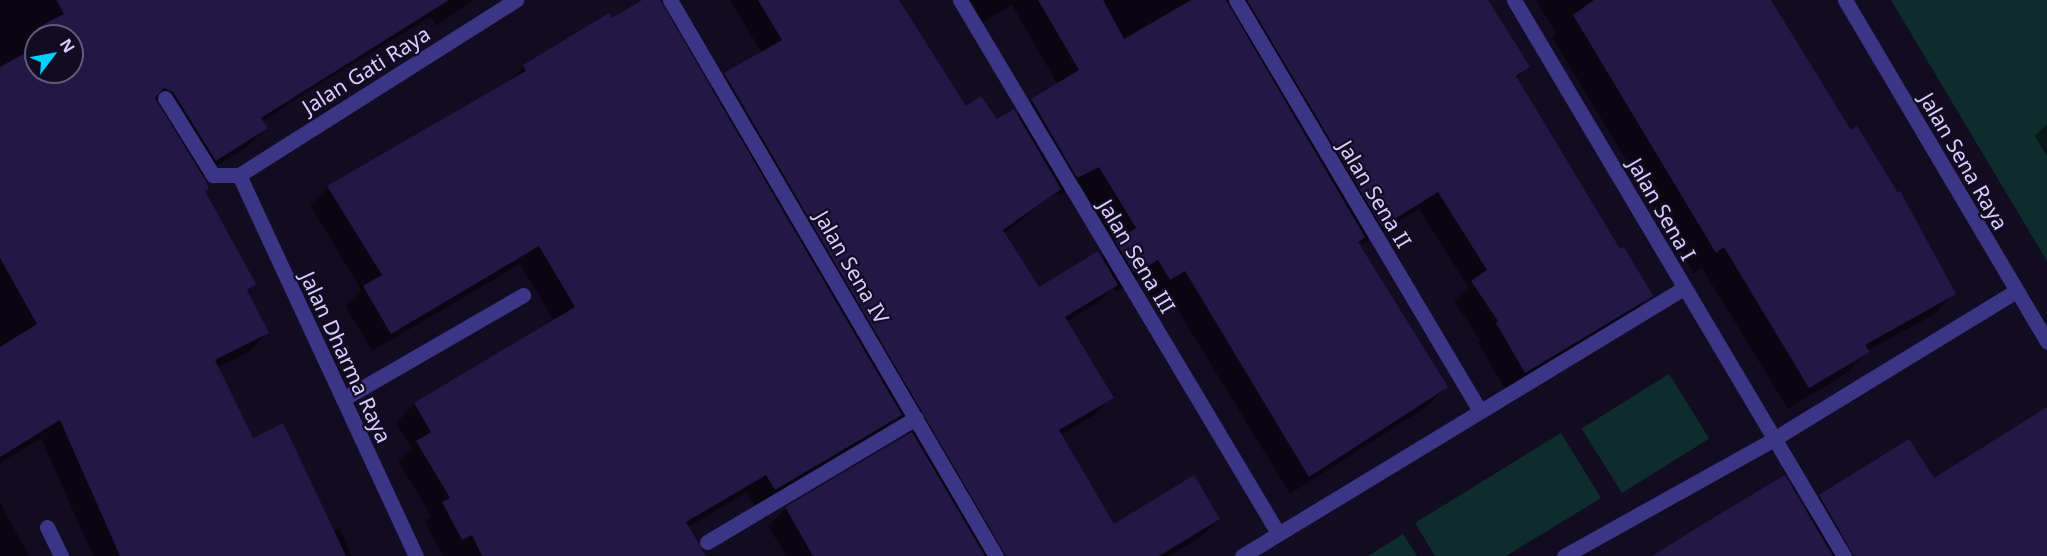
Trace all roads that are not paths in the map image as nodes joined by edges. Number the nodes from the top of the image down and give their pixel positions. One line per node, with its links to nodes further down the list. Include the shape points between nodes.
1 (516, 0): 8 (street, Jalan Gati Raya)
2 (670, 0): 15 (street, Jalan Sena IV)
3 (960, 0): 18 (street, Jalan Sena III)
4 (1236, 0): 14 (street, Jalan Sena II)
5 (1514, 0): 9 (street, Jalan Sena I)
6 (1845, 0): 10 (street, Jalan Sena Raya)
7 (165, 98): 8 (street, via 213,175)
8 (239, 175): 13 (street, Jalan Dharma Raya)
9 (1684, 288): 14 (street); 16 (street, Jalan Sena I)
10 (2016, 291): 12 (street, Jalan Sena Raya); 16 (street)
11 (524, 295): 13 (street)
12 (2047, 342)
13 (343, 399): 21 (street, Jalan Dharma Raya)
14 (1479, 409): 18 (street)
15 (916, 418): 19 (street); 22 (street, Jalan Sena IV)
16 (1772, 440): 24 (street); 25 (street, Jalan Sena I)
17 (47, 527): 20 (street)
18 (1278, 533): 23 (street)
19 (707, 542)
20 (61, 556)
21 (416, 556)
22 (996, 556)
23 (1242, 556)
24 (1564, 556)
25 (1844, 556)

